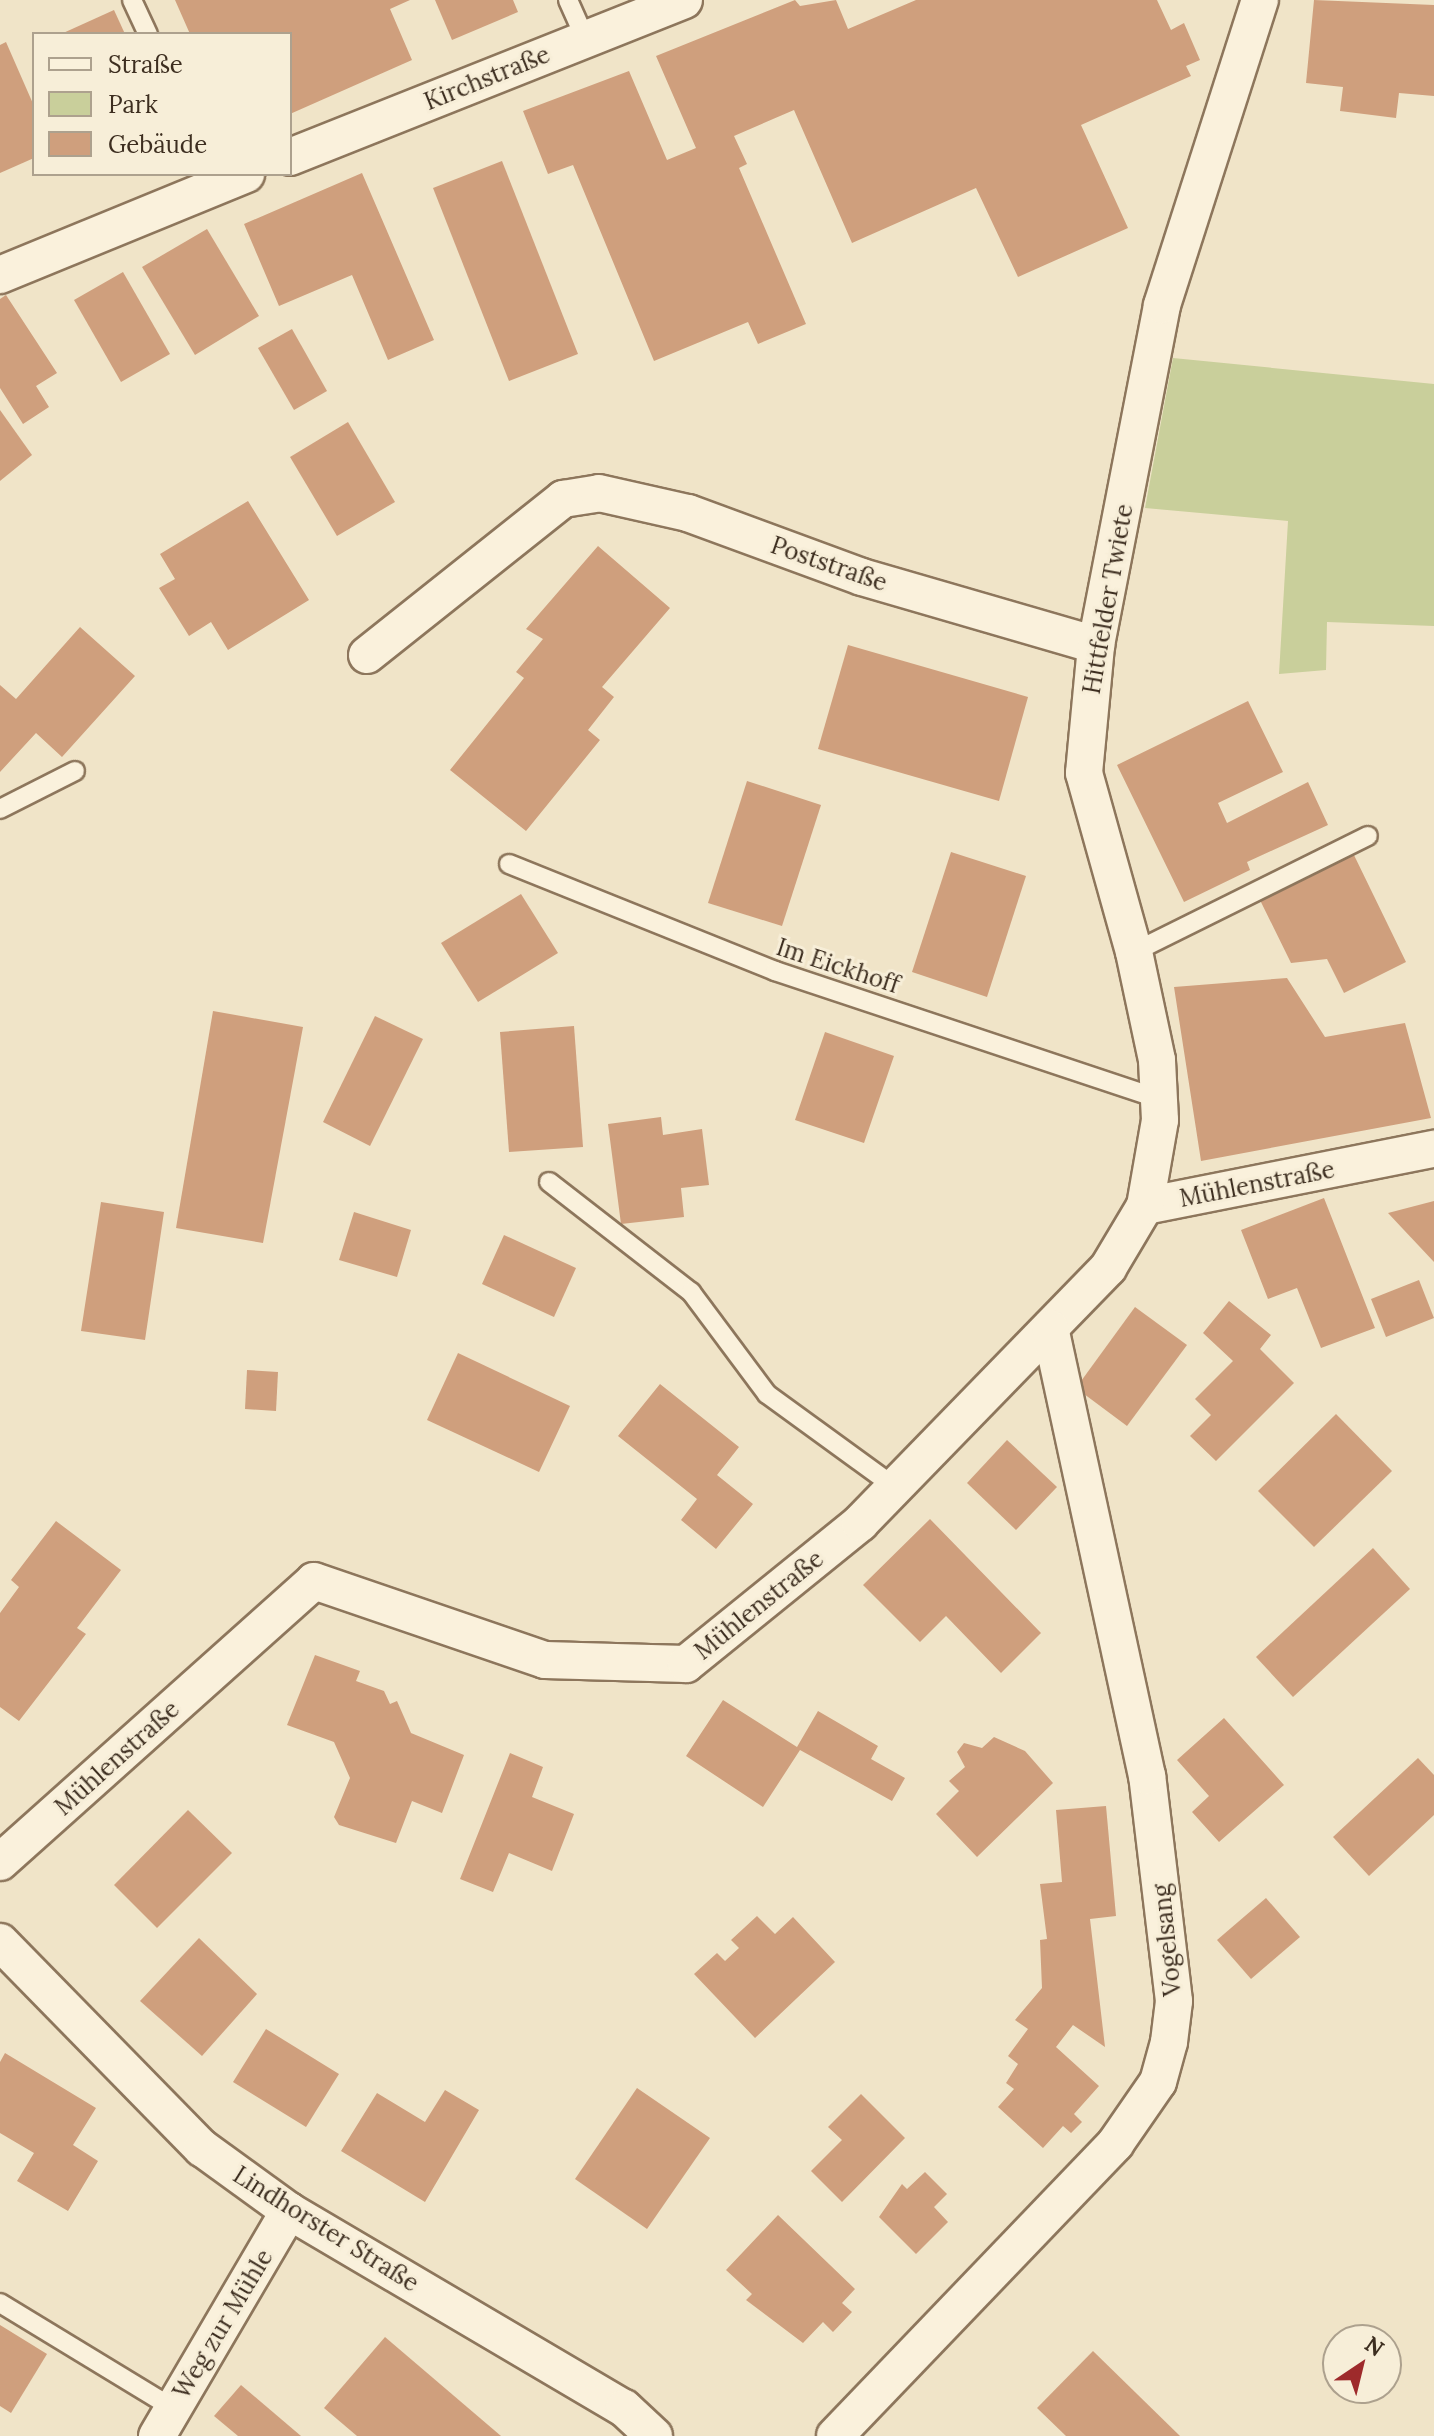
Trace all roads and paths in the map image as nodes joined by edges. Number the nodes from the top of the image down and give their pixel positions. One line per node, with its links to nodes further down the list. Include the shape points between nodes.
1 (132, 0): 5 (lane)
2 (568, 0): 6 (lane)
3 (684, 0): 6 (street, Kirchstraße)
4 (1260, 0): 10 (street, Hittfelder Twiete, via 1162,305)
5 (147, 32)
6 (585, 38): 7 (street, Kirchstraße)
7 (292, 156)
8 (225, 178): 9 (street)
9 (0, 275)
10 (1096, 645): 11 (street, Poststraße, via 862,577 647,501 599,493 563,499); 16 (street, Hittfelder Twiete, via 1084,773)
11 (367, 655)
12 (75, 771): 13 (lane)
13 (0, 809)
14 (1368, 836): 16 (lane)
15 (509, 864): 17 (lane, Im Eickhoff, via 775,971)
16 (1134, 952): 17 (street, Hittfelder Twiete, via 1157,1060)
17 (1159, 1099): 20 (street, Hittfelder Twiete)
18 (1434, 1149): 20 (street, Mühlenstraße)
19 (549, 1182): 22 (lane, via 691,1292 767,1394)
20 (1145, 1206): 21 (street, Mühlenstraße, via 1108,1268)
21 (1050, 1328): 22 (street, Mühlenstraße); 29 (street, Vogelsang, via 1147,1776 1174,2001 1158,2082 1115,2144)
22 (895, 1487): 23 (street, Mühlenstraße, via 860,1523 686,1664 545,1660 314,1581)
23 (0, 1862)
24 (0, 1942): 25 (street, Lindhorster Straße, via 202,2148)
25 (289, 2211): 27 (street, Weg zur Mühle); 28 (street, Lindhorster Straße, via 624,2408)
26 (0, 2303): 27 (lane)
27 (165, 2422)
28 (654, 2436)
29 (835, 2436)

